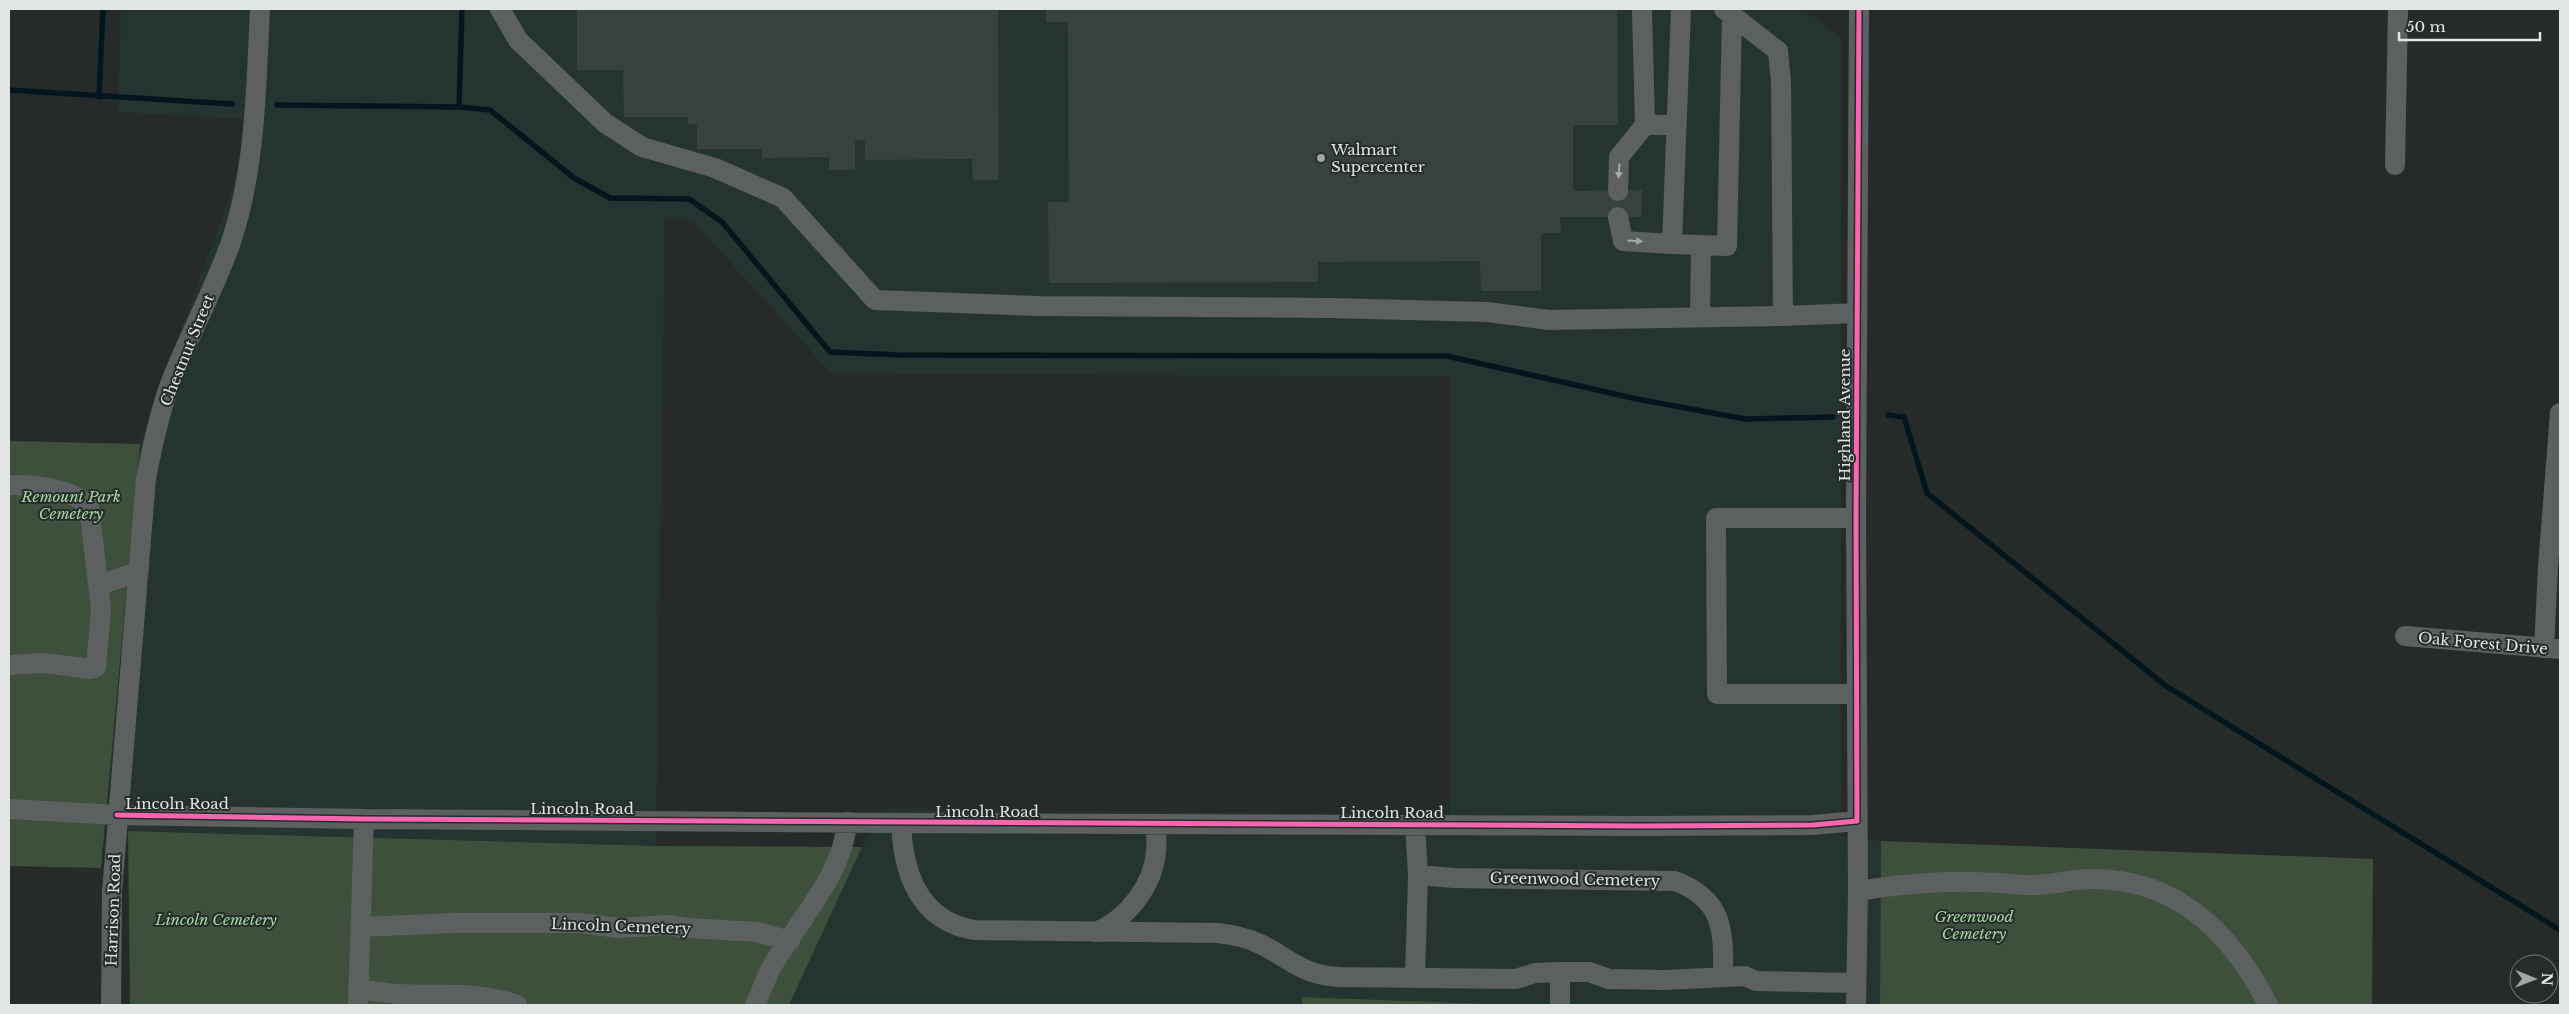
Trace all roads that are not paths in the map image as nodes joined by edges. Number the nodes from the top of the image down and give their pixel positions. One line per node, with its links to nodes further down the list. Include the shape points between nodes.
1 (260, 9): 21 (street, Chestnut Street, via 257,84 246,186 230,243 170,384 153,443)
2 (500, 9): 17 (street, via 518,40 605,123 642,147 715,168 783,198 876,300 1038,306 1487,312 1549,320)
3 (1642, 9): 8 (street)
4 (1681, 9): 9 (street)
5 (1859, 9): 15 (street, Highland Avenue)
6 (2398, 9): 10 (street)
7 (1728, 12): 14 (street, via 1727,246); 16 (street, via 1778,52)
8 (1645, 125): 9 (street); 11 (street, one-way to 11, via 1619,157)
9 (1676, 125): 13 (street)
10 (2395, 165)
11 (1618, 191)
12 (1618, 217): 13 (street, one-way to 13, via 1623,240)
13 (1672, 244): 14 (street)
14 (1701, 245): 17 (street)
15 (1857, 313): 16 (street); 20 (street, Highland Avenue)
16 (1783, 316): 17 (street)
17 (1700, 318)
18 (2560, 413): 24 (street, via 2548,567)
19 (9, 484): 22 (street, via 46,488 83,500 89,507 92,520)
20 (1856, 518): 26 (street, Highland Avenue); 26 (street, via 1716,518 1716,675 1717,694)
21 (137, 572): 22 (street); 28 (street, Chestnut Street)
22 (100, 584): 25 (street, via 102,609 96,667 43,663)
23 (2405, 636): 24 (street, Oak Forest Drive)
24 (2552, 648)
25 (9, 665)
26 (1857, 694): 30 (street, Highland Avenue)
27 (9, 809): 28 (street)
28 (117, 815): 29 (street, Lincoln Road); 45 (street, Harrison Road, via 112,891)
29 (364, 819): 31 (street, Lincoln Road); 37 (street)
30 (1857, 821): 34 (street, Lincoln Road, via 1813,825); 36 (street)
31 (847, 822): 32 (street, Lincoln Road); 39 (street, via 844,845)
32 (901, 823): 33 (street, Lincoln Road); 38 (street, via 902,847 912,883 932,910 952,924 992,932)
33 (1156, 824): 34 (street, Lincoln Road); 38 (street, via 1156,852 1145,885 1126,912)
34 (1416, 825): 35 (street)
35 (1418, 875): 41 (street, Greenwood Cemetery, via 1675,881 1691,887 1714,908 1720,922); 42 (street)
36 (1858, 891): 43 (street); 50 (street, via 1943,882 2032,885 2092,879 2127,883 2179,902 2207,920 2237,952)
37 (361, 927): 39 (street, Lincoln Cemetery, via 579,923 619,928 669,925 757,932); 44 (street)
38 (1096, 932): 42 (street, via 1237,935 1260,944 1292,964 1324,976)
39 (790, 941): 47 (street, via 771,970)
40 (1560, 972): 41 (street, via 1589,972 1609,979); 42 (street, via 1535,973 1516,979); 48 (street)
41 (1723, 976): 43 (street, via 1745,976 1764,981)
42 (1415, 978)
43 (1856, 983): 49 (street)
44 (359, 997): 46 (street, via 464,995)
45 (111, 1005)
46 (517, 1005)
47 (755, 1005)
48 (1560, 1005)
49 (1856, 1005)
50 (2268, 1005)

